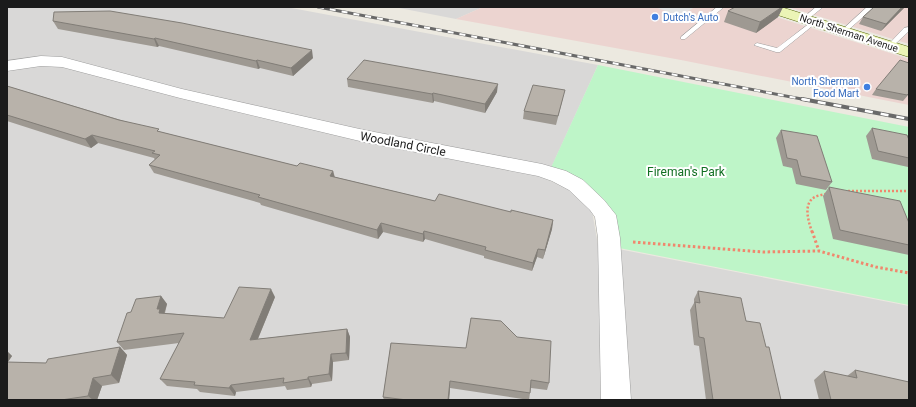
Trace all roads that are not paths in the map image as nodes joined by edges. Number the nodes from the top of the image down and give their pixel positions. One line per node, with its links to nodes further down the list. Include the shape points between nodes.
1 (721, 7): 8 (lane)
2 (767, 7): 5 (street, North Sherman Avenue)
3 (818, 7): 5 (lane)
4 (871, 7): 7 (lane)
5 (810, 21): 7 (street, North Sherman Avenue); 9 (lane, via 778,51)
6 (909, 29): 10 (lane, via 906,29)
7 (844, 31): 10 (street, North Sherman Avenue)
8 (683, 38)
9 (757, 46)
10 (890, 46): 11 (street, North Sherman Avenue)
11 (909, 52)
12 (7, 66): 13 (street, Woodland Circle, via 34,62 62,62 180,93 364,136 542,170 576,185 605,215 609,238)
13 (616, 400)

